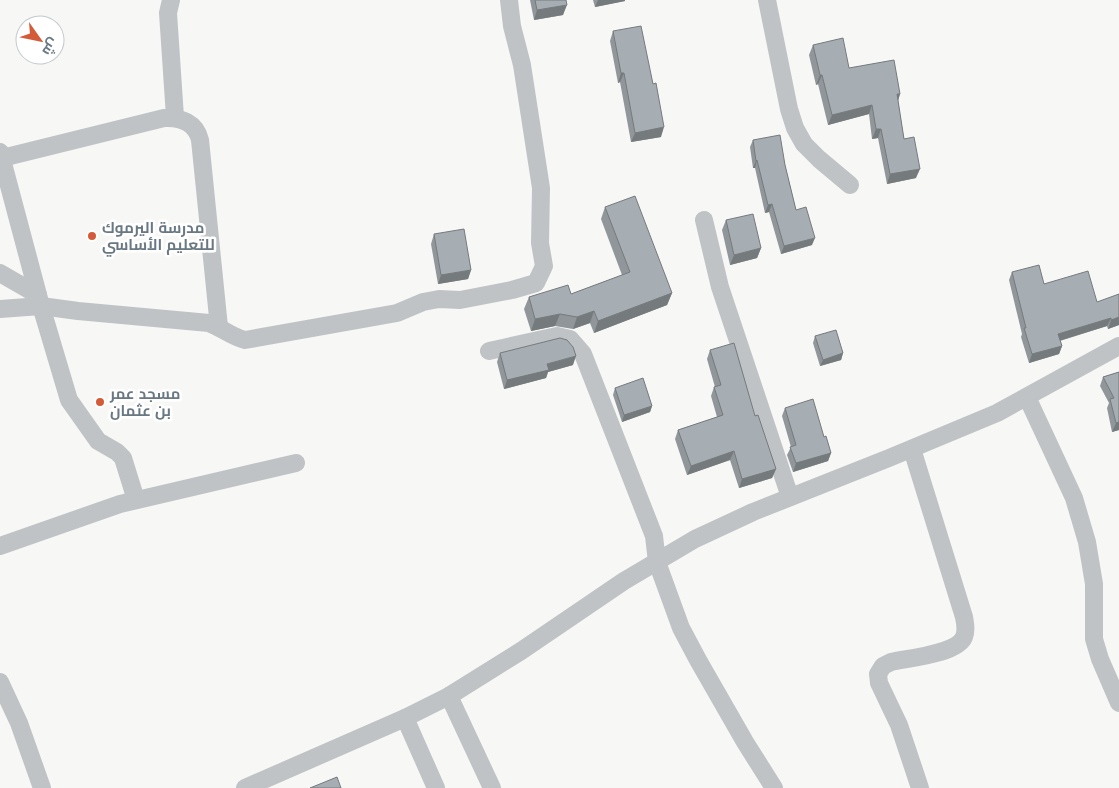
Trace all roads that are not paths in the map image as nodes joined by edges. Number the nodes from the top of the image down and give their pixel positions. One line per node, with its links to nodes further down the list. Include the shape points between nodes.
1 (171, 0): 4 (street, via 168,13)
2 (509, 0): 11 (street, via 541,188 540,243 544,266 536,283 460,300 423,302 397,312 245,340)
3 (767, 0): 6 (street, via 795,128 804,144)
4 (175, 117): 5 (street); 11 (street, via 194,126 200,140)
5 (1, 155): 9 (street)
6 (850, 185)
7 (704, 220): 17 (street, via 720,287)
8 (0, 273): 9 (street)
9 (39, 300): 10 (street); 11 (street, via 78,311 192,321); 18 (street, via 69,400 98,440 123,458)
10 (0, 309)
11 (219, 327)
12 (1119, 346): 14 (street)
13 (489, 352): 20 (street, via 557,336 570,339 583,354 654,536)
14 (1027, 397): 15 (street); 23 (street, via 1074,498 1087,542 1094,584 1094,639)
15 (912, 449): 17 (street); 30 (street, via 966,628 964,638 957,646 891,662 878,674 879,684 899,725)
16 (296, 463): 18 (street)
17 (790, 497): 20 (street, via 695,539)
18 (136, 500): 19 (street)
19 (0, 546)
20 (657, 562): 22 (street); 29 (street, via 671,604 698,660)
21 (0, 682): 25 (street, via 19,723)
22 (449, 696): 24 (street); 28 (street)
23 (1119, 703)
24 (405, 718): 26 (street); 27 (street)
25 (42, 788)
26 (244, 788)
27 (436, 788)
28 (492, 788)
29 (774, 788)
30 (920, 788)

